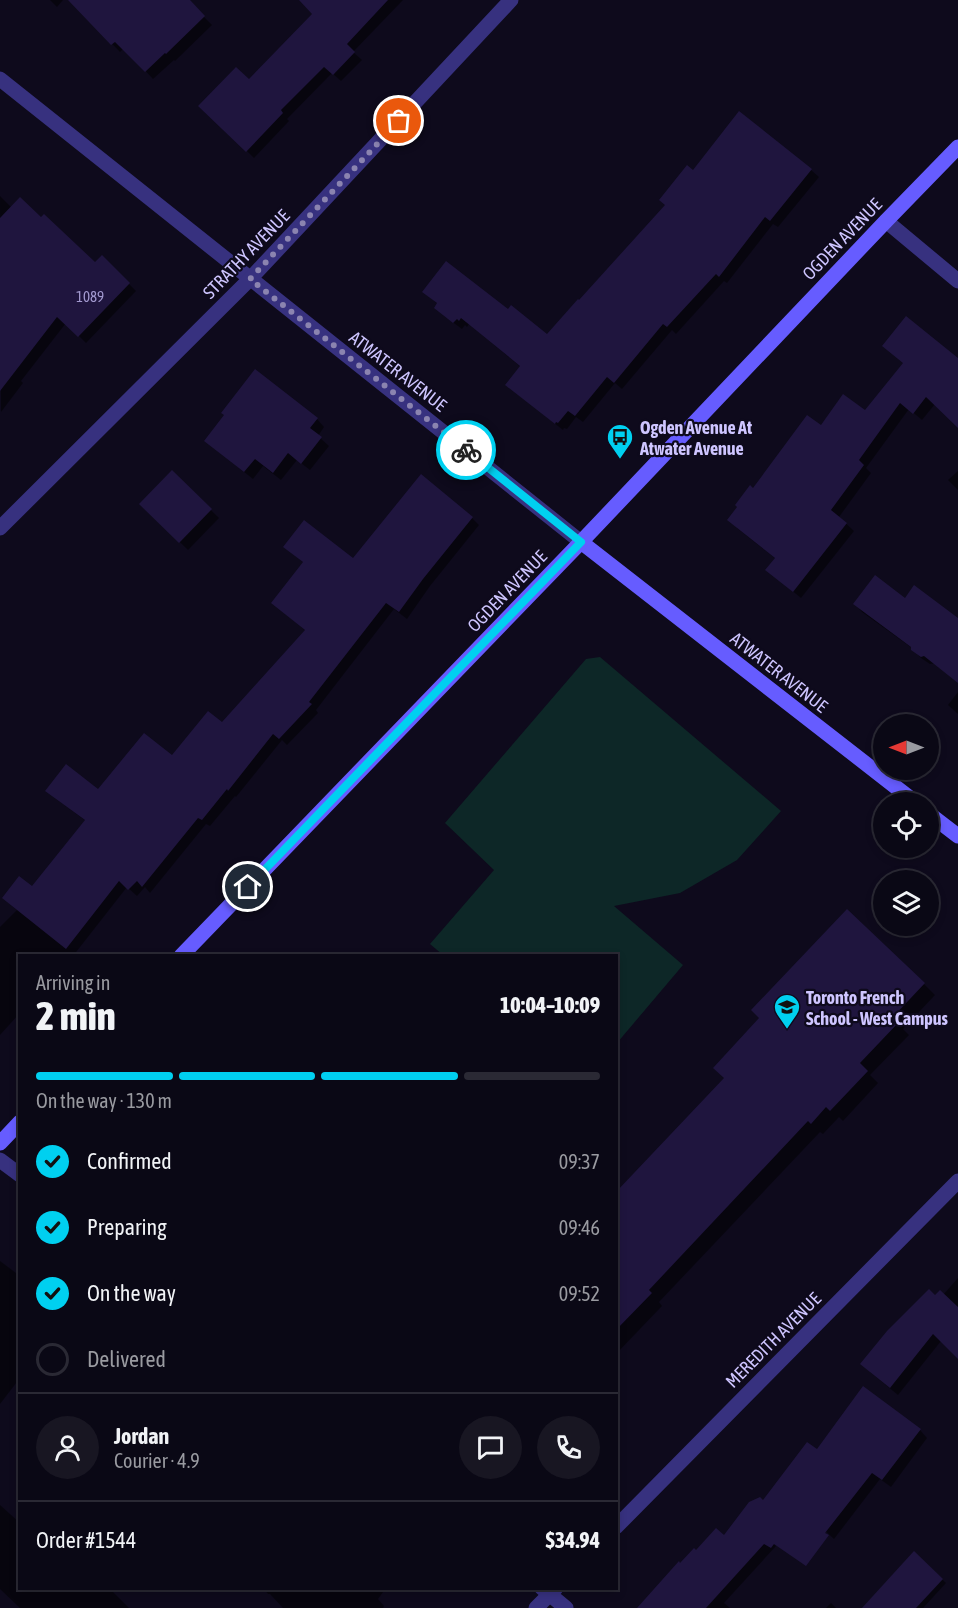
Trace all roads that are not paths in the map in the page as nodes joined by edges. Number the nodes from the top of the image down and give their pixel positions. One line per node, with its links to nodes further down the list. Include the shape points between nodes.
1 (511, 0): 5 (street, STRATHY AVENUE)
2 (0, 79): 5 (street, ATWATER AVENUE)
3 (958, 147): 4 (street, OGDEN AVENUE)
4 (886, 221): 6 (street); 8 (street, OGDEN AVENUE)
5 (250, 279): 7 (street, STRATHY AVENUE); 8 (street, ATWATER AVENUE)
6 (958, 281)
7 (0, 528)
8 (581, 542): 9 (street, ATWATER AVENUE); 12 (street, OGDEN AVENUE)
9 (902, 792)
10 (939, 821): 11 (street)
11 (958, 836)
12 (183, 954)
13 (18, 1124): 14 (street)
14 (0, 1143)
15 (0, 1160): 16 (street)
16 (18, 1174)
17 (958, 1181): 18 (street, MEREDITH AVENUE)
18 (618, 1525)
19 (549, 1591): 20 (street); 21 (street)
20 (537, 1608)
21 (566, 1608)

